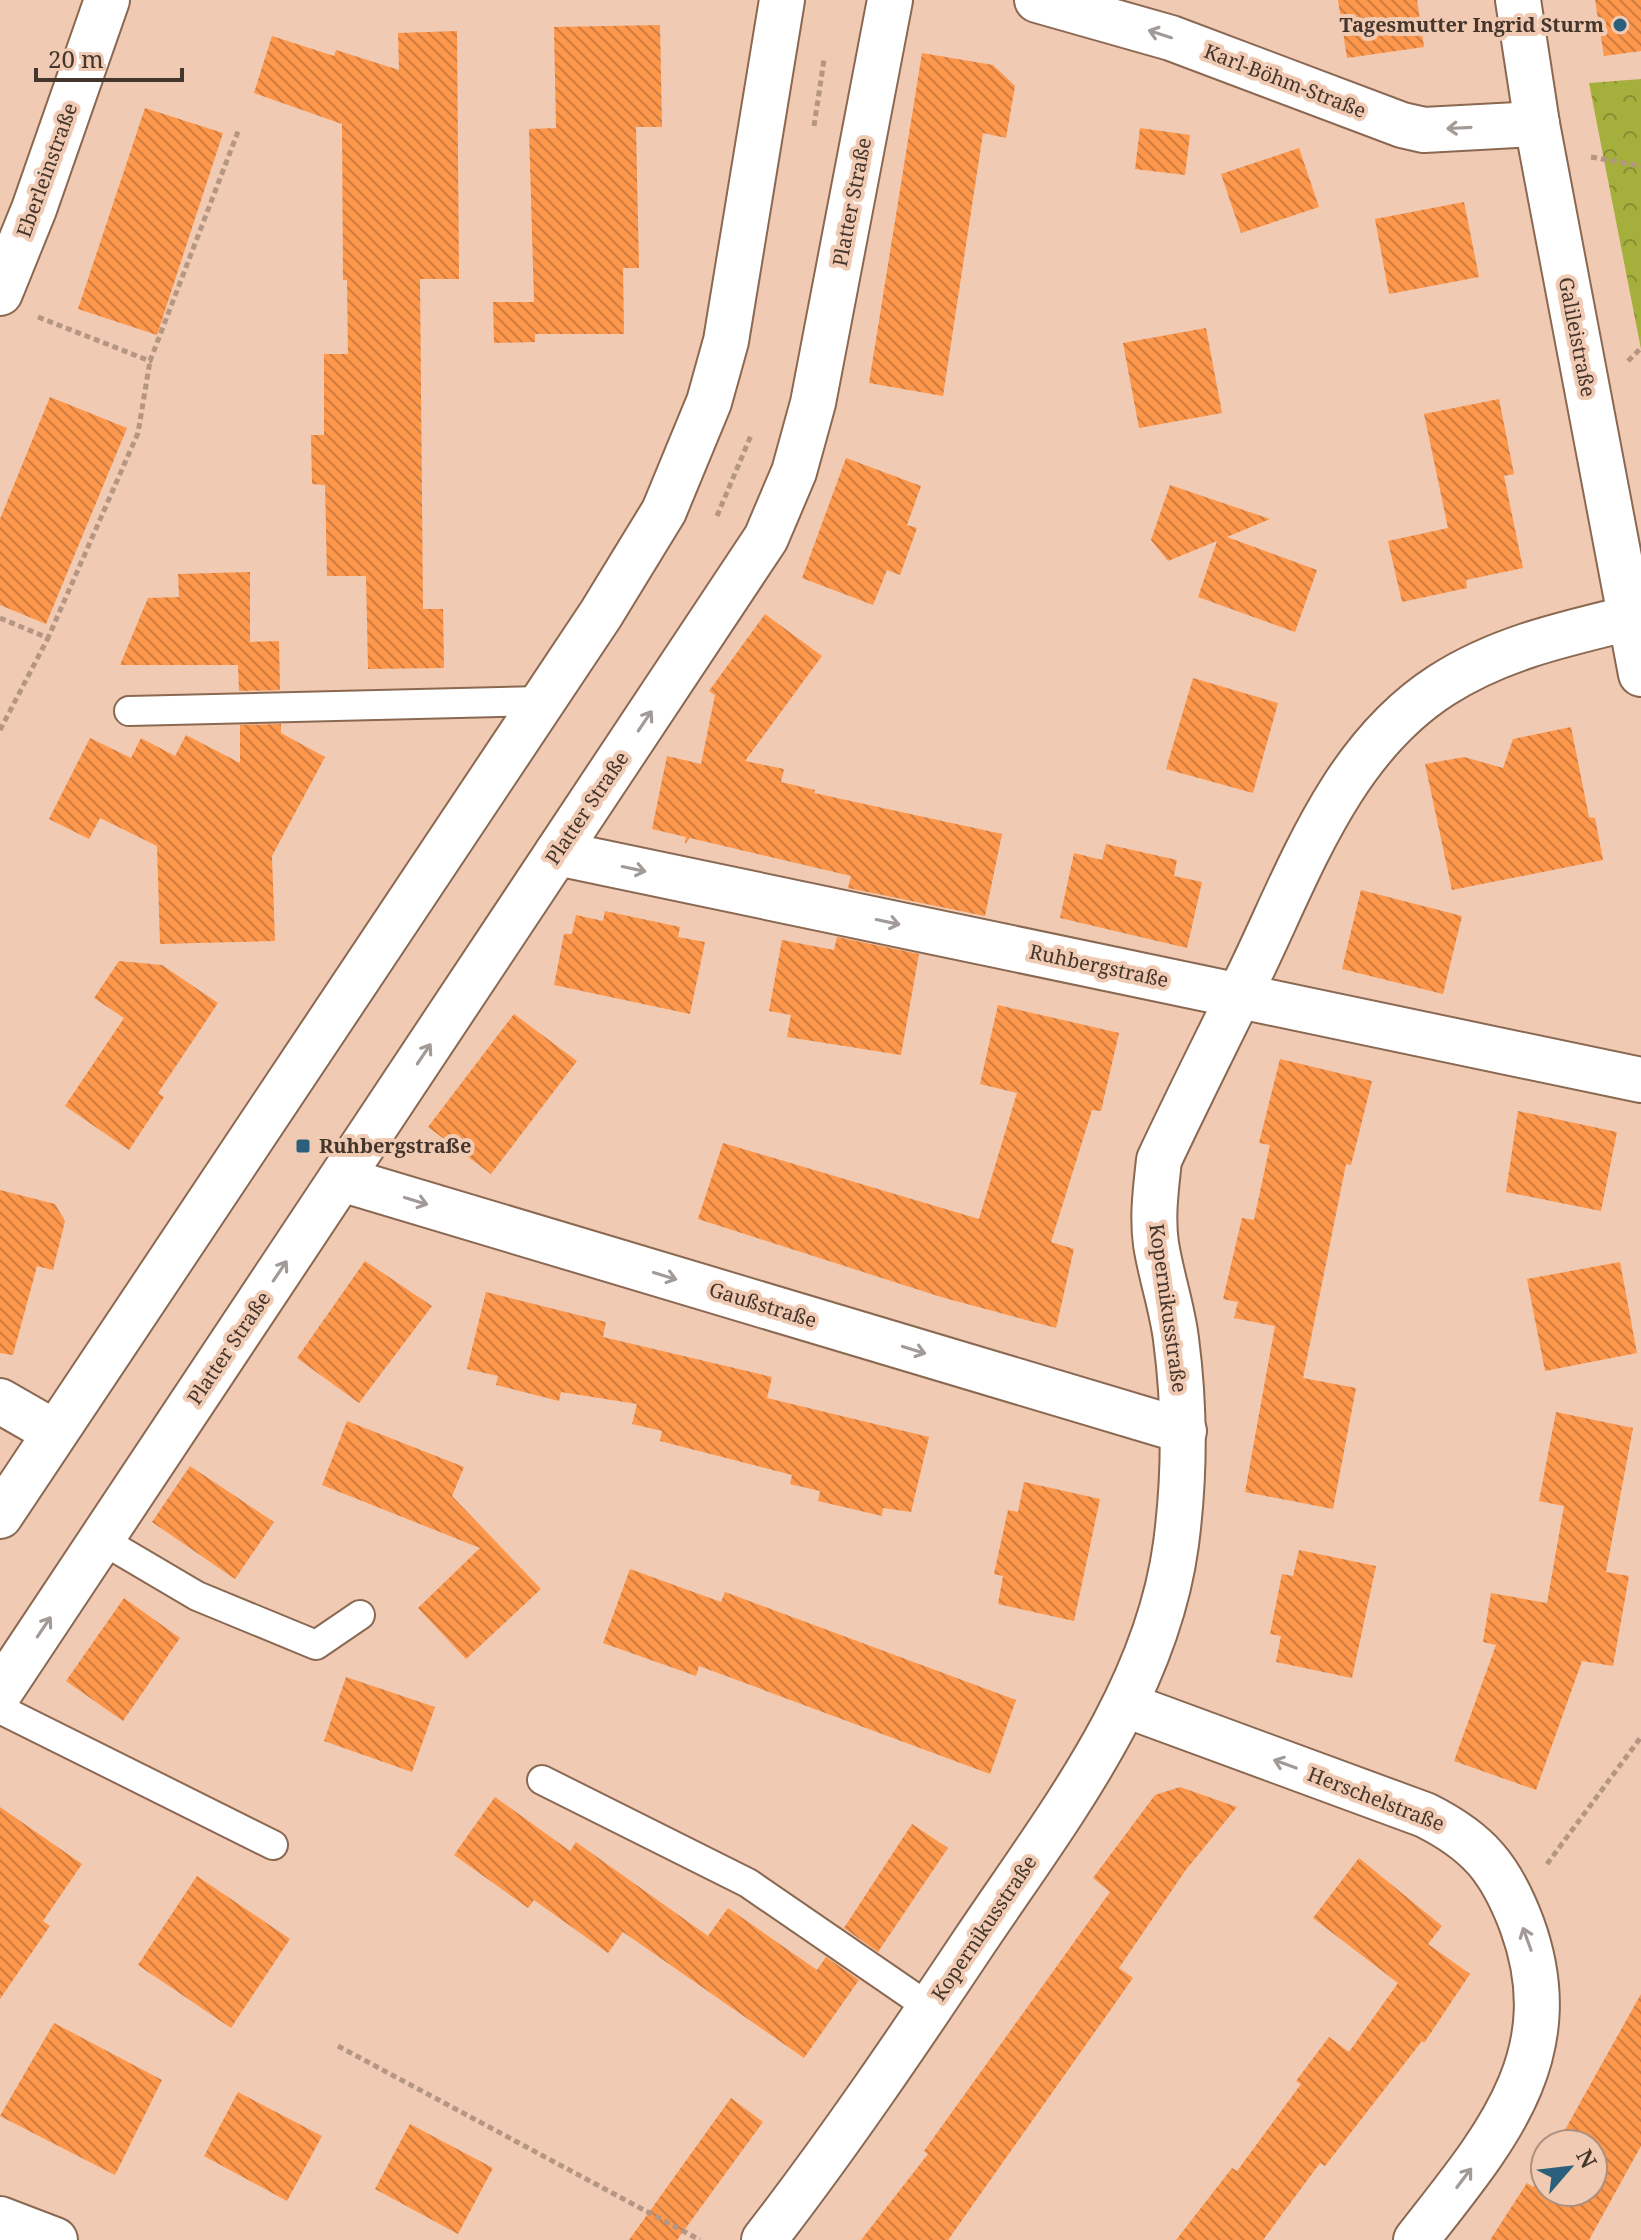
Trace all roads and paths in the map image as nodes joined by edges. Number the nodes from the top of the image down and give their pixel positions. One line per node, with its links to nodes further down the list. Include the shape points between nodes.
1 (107, 0): 8 (street, Eberleinstraße)
2 (782, 0): 15 (street, via 726,341 709,402 664,511)
3 (890, 0): 18 (street, Platter Straße, one-way to 3, via 766,538 794,472 828,331)
4 (1037, 0): 6 (street, Karl-Böhm-Straße, one-way to 4, via 1424,130 1402,125 1171,38)
5 (1518, 0): 6 (street, Galileistraße)
6 (1537, 124): 12 (street, Galileistraße)
7 (239, 129): 10 (path)
8 (17, 204): 9 (street, Eberleinstraße)
9 (14, 303): 10 (path)
10 (150, 361): 13 (path, via 138,433)
11 (0, 618): 13 (path)
12 (1630, 618): 14 (street, Galileistraße); 19 (street, Kopernikusstraße, via 1498,656 1441,686 1393,725 1361,761 1324,820)
13 (48, 638): 17 (path)
14 (1641, 674)
15 (543, 701): 16 (lane); 24 (street)
16 (129, 711)
17 (0, 730)
18 (557, 853): 19 (street, Ruhbergstraße, one-way to 19); 21 (street, Platter Straße, one-way to 18)
19 (1239, 996): 20 (street, Ruhbergstraße); 23 (street, Kopernikusstraße, via 1159,1160 1154,1199)
20 (1641, 1080)
21 (341, 1179): 23 (street, Gaußstraße, one-way to 23); 26 (street, Platter Straße, one-way to 21)
22 (0, 1401): 24 (street)
23 (1184, 1431): 29 (street, Kopernikusstraße, via 1176,1546 1156,1633)
24 (54, 1432): 25 (street)
25 (0, 1516)
26 (102, 1540): 27 (lane, via 197,1596 316,1645); 28 (street, Platter Straße, one-way to 26)
27 (360, 1615)
28 (0, 1692)
29 (1126, 1705): 34 (street, Herschelstraße, one-way to 29, via 1485,1854 1455,1830); 35 (street, Kopernikusstraße, via 1060,1815)
30 (0, 1709): 33 (lane)
31 (1641, 1737): 34 (path)
32 (542, 1780): 35 (lane, via 748,1883)
33 (273, 1845)
34 (1515, 1907): 41 (street, Herschelstraße, one-way to 34, via 1470,2171 1526,2079 1539,1988)
35 (930, 2008): 40 (street, Kopernikusstraße)
36 (338, 2046): 39 (path)
37 (0, 2219): 38 (street)
38 (55, 2240)
39 (700, 2240)
40 (764, 2240)
41 (1416, 2240)

